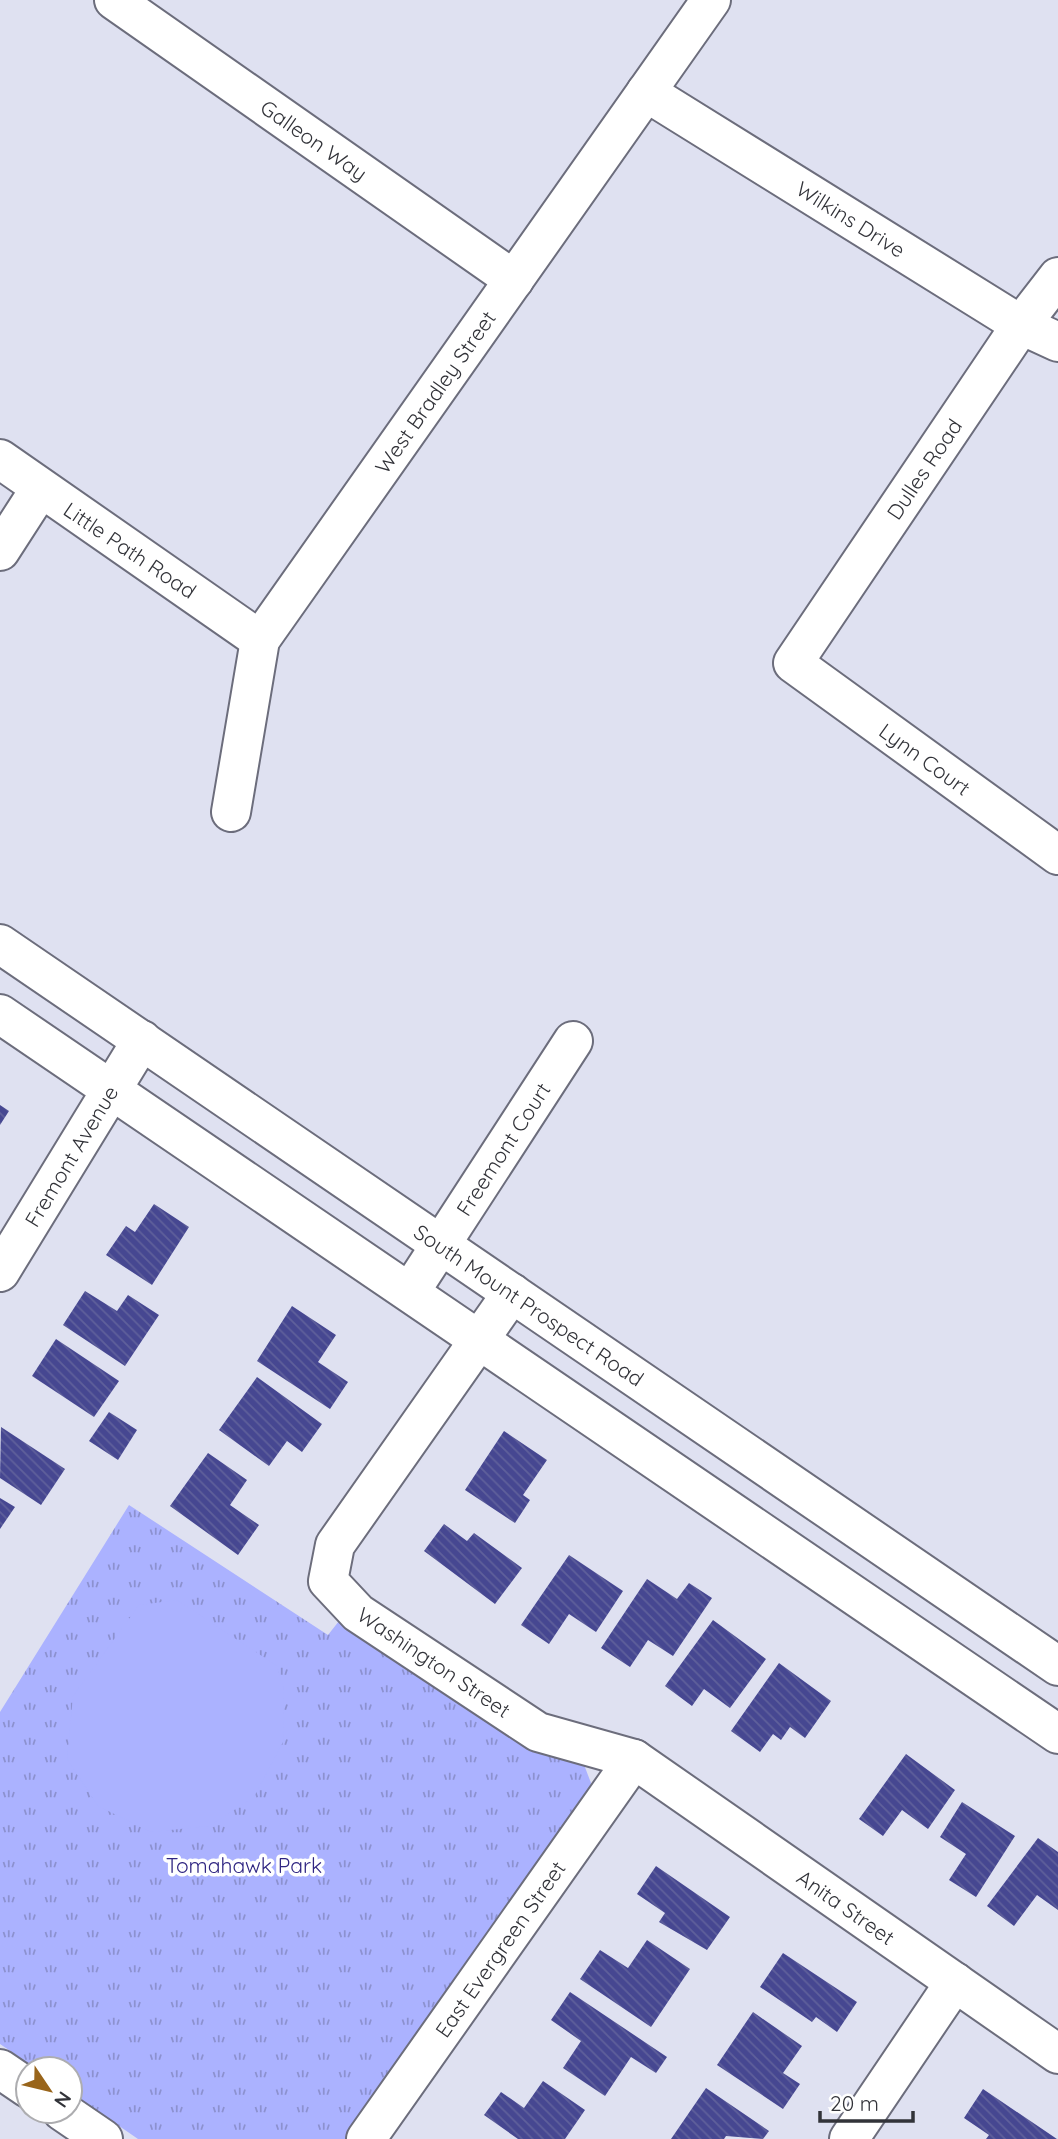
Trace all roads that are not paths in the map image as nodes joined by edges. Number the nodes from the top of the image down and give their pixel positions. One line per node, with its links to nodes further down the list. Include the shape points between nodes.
1 (114, 0): 5 (street, Galleon Way)
2 (710, 0): 3 (street, West Bradley Street)
3 (646, 92): 5 (street, West Bradley Street); 6 (street, Wilkins Drive)
4 (1058, 277): 6 (street, Dulles Road)
5 (514, 281): 11 (street, West Bradley Street)
6 (1021, 325): 7 (street, Wilkins Drive); 12 (street, Dulles Road)
7 (1058, 342)
8 (0, 459): 9 (street, Little Path Road)
9 (40, 489): 10 (street); 11 (street, Little Path Road)
10 (0, 551)
11 (260, 640): 13 (street, West Bradley Street)
12 (793, 663): 14 (street, Lynn Court)
13 (232, 813)
14 (1058, 855)
15 (0, 944): 17 (street, South Mount Prospect Road)
16 (0, 1014): 19 (street)
17 (142, 1040): 19 (street, Fremont Avenue); 20 (street, South Mount Prospect Road)
18 (573, 1041): 20 (street, Freemont Court)
19 (111, 1089): 21 (street, Fremont Avenue); 22 (street)
20 (441, 1245): 22 (street, Freemont Court); 23 (street, South Mount Prospect Road)
21 (0, 1272)
22 (410, 1292): 24 (street)
23 (512, 1293): 24 (street, Washington Street); 25 (street, South Mount Prospect Road)
24 (479, 1338): 26 (street); 27 (street, Washington Street, via 335,1545 328,1581 358,1613 538,1732)
25 (1058, 1666)
26 (1058, 1734)
27 (634, 1759): 28 (street, Anita Street); 30 (street, East Evergreen Street)
28 (955, 1982): 29 (street, Anita Street); 31 (street)
29 (1058, 2054)
30 (366, 2139)
31 (849, 2139)

